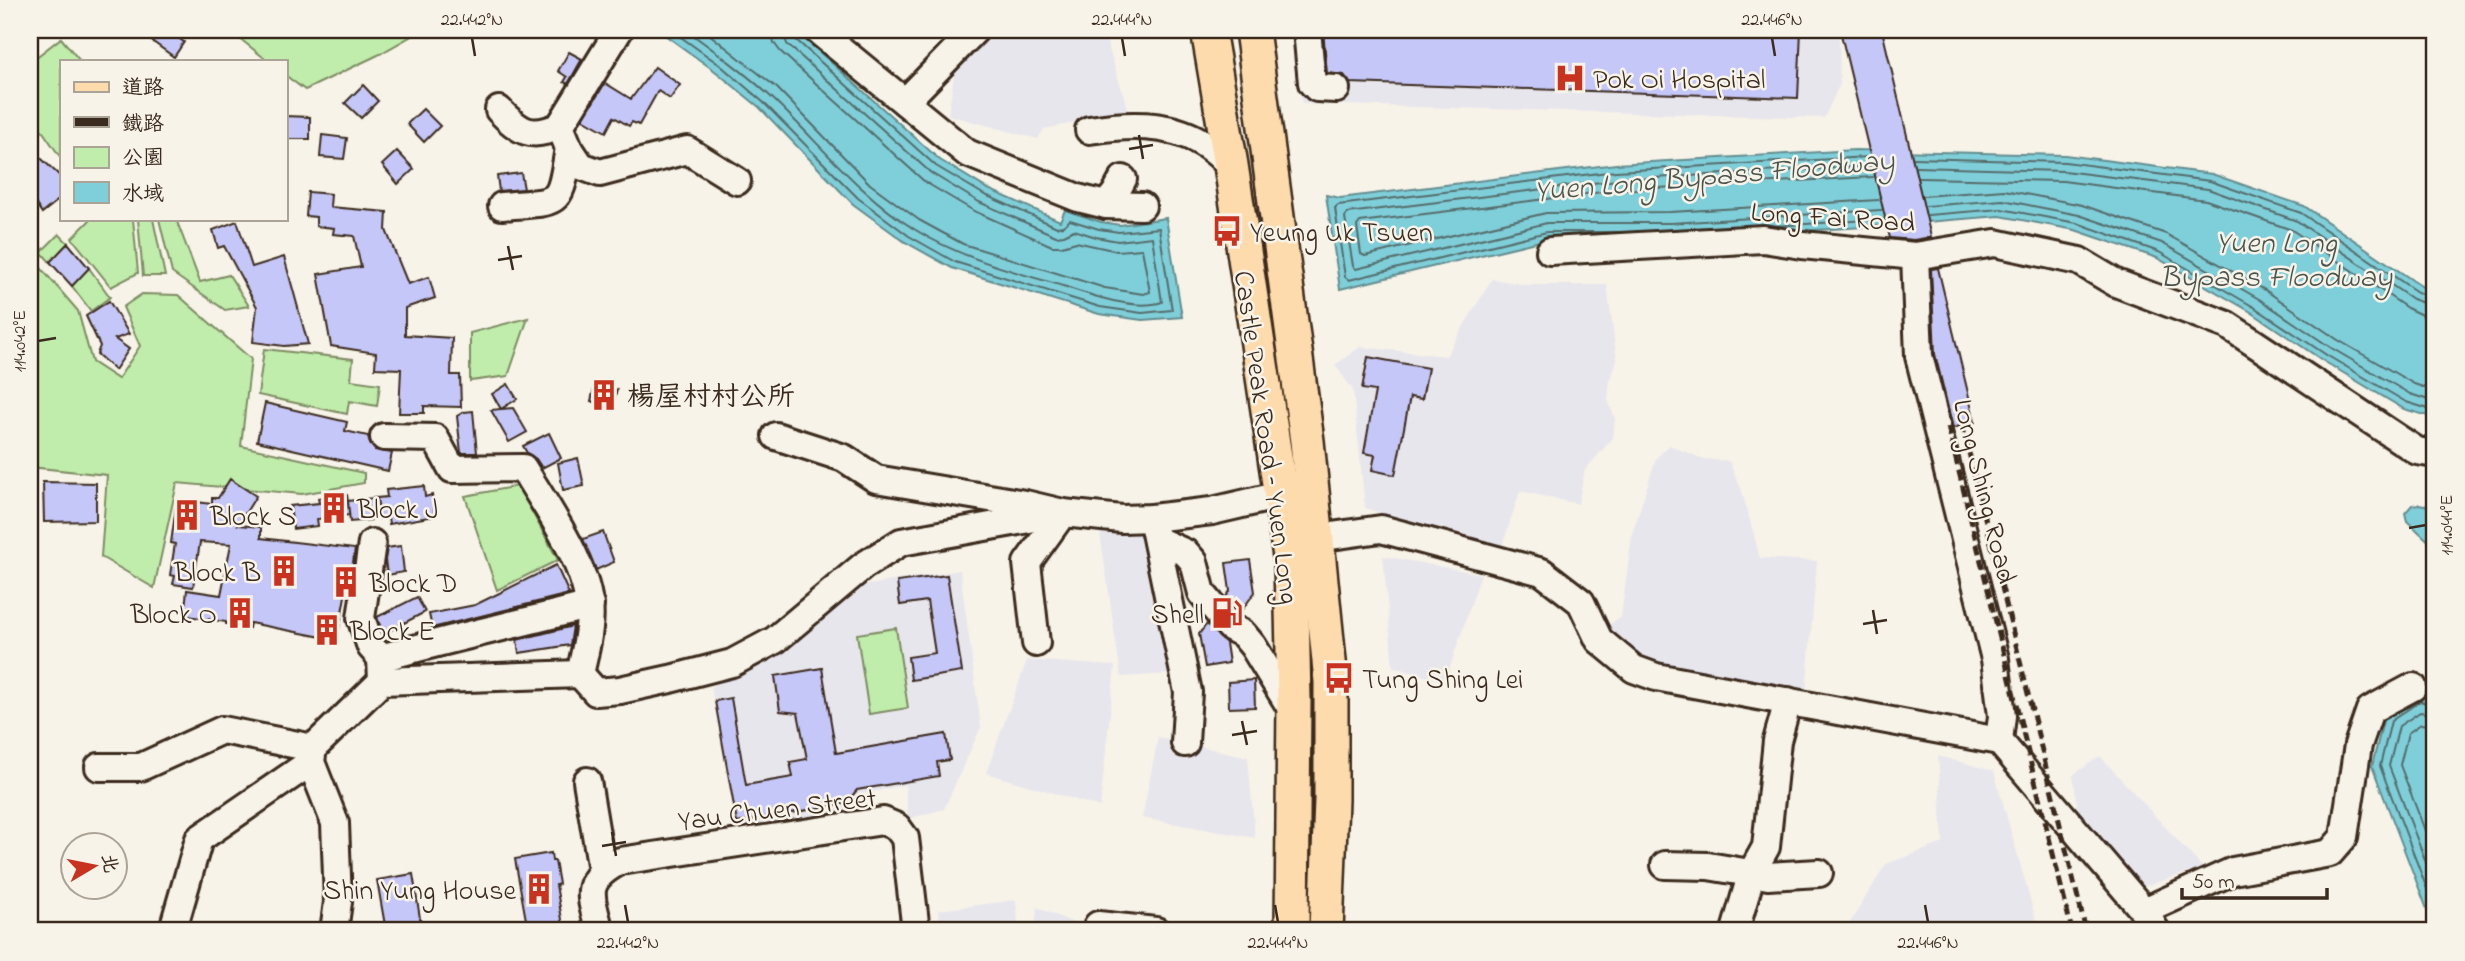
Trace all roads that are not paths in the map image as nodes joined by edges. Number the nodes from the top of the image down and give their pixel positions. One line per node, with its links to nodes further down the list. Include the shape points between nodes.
1 (619, 30): 11 (street)
2 (817, 30): 8 (street)
3 (975, 30): 8 (street)
4 (1208, 30): 12 (main road, Castle Peak Road – Yuen Long)
5 (1252, 30): 26 (main road, Castle Peak Road – Yuen Long)
6 (1307, 30): 7 (street, via 1312,83 1317,88)
7 (1336, 89)
8 (905, 102): 15 (street, via 967,153)
9 (499, 110): 11 (street, via 516,128)
10 (1089, 130): 12 (street, via 1121,124 1154,126 1201,142)
11 (564, 137): 14 (street, via 581,166 600,173 687,150); 16 (street, via 558,197)
12 (1231, 165): 23 (main road, Castle Peak Road – Yuen Long)
13 (1123, 179): 15 (street)
14 (737, 181)
15 (1106, 205): 17 (street)
16 (502, 206)
17 (1142, 206)
18 (1550, 251): 19 (street, Long Fai Road, via 1763,239)
19 (1915, 256): 22 (street, Long Fai Road, via 1995,243 2079,261 2116,283 2227,325 2417,451); 35 (street, Long Shing Road, via 1919,356 1996,659 2002,716)
20 (384, 436): 28 (street, via 435,438 452,470 523,468 582,575)
21 (776, 436): 24 (street, via 844,458 876,479)
22 (2435, 454)
23 (1281, 495): 25 (street); 34 (main road, Castle Peak Road – Yuen Long, via 1291,563)
24 (1063, 513): 25 (street, via 1122,519); 29 (street, via 1027,563); 31 (street, via 901,542 863,566 775,640 732,663 596,692)
25 (1155, 529): 34 (street, via 1194,562 1202,593 1253,646); 36 (street, via 1188,692)
26 (1317, 538): 33 (street, via 1381,529 1542,572 1581,602 1599,640 1634,669); 52 (main road, Castle Peak Road – Yuen Long, via 1331,681)
27 (372, 543): 30 (street, via 361,618)
28 (590, 605): 30 (street, via 443,640); 31 (street)
29 (1036, 643)
30 (381, 669): 31 (street); 37 (street)
31 (580, 674)
32 (2413, 687): 44 (street, via 2370,710 2358,745 2344,836 2330,853 2233,871)
33 (1788, 701): 35 (street); 42 (street, via 1777,741 1766,846)
34 (1294, 713): 51 (main road, Castle Peak Road – Yuen Long)
35 (1999, 741): 44 (street)
36 (1185, 743)
37 (312, 755): 38 (street, via 222,730 141,767); 45 (street, via 199,839); 46 (street, via 335,823 338,902)
38 (99, 766)
39 (587, 781): 41 (street)
40 (1665, 865): 42 (street)
41 (602, 870): 47 (street, via 590,894); 48 (street, Yau Chuen Street, via 620,861 883,821 897,827 905,838)
42 (1752, 872): 43 (street, via 1768,876); 53 (street)
43 (1819, 873)
44 (2150, 921)
45 (175, 922)
46 (334, 931)
47 (600, 931)
48 (916, 931)
49 (1098, 931): 50 (street, via 1098,925)
50 (1156, 931)
51 (1292, 931)
52 (1326, 931)
53 (1735, 931)

